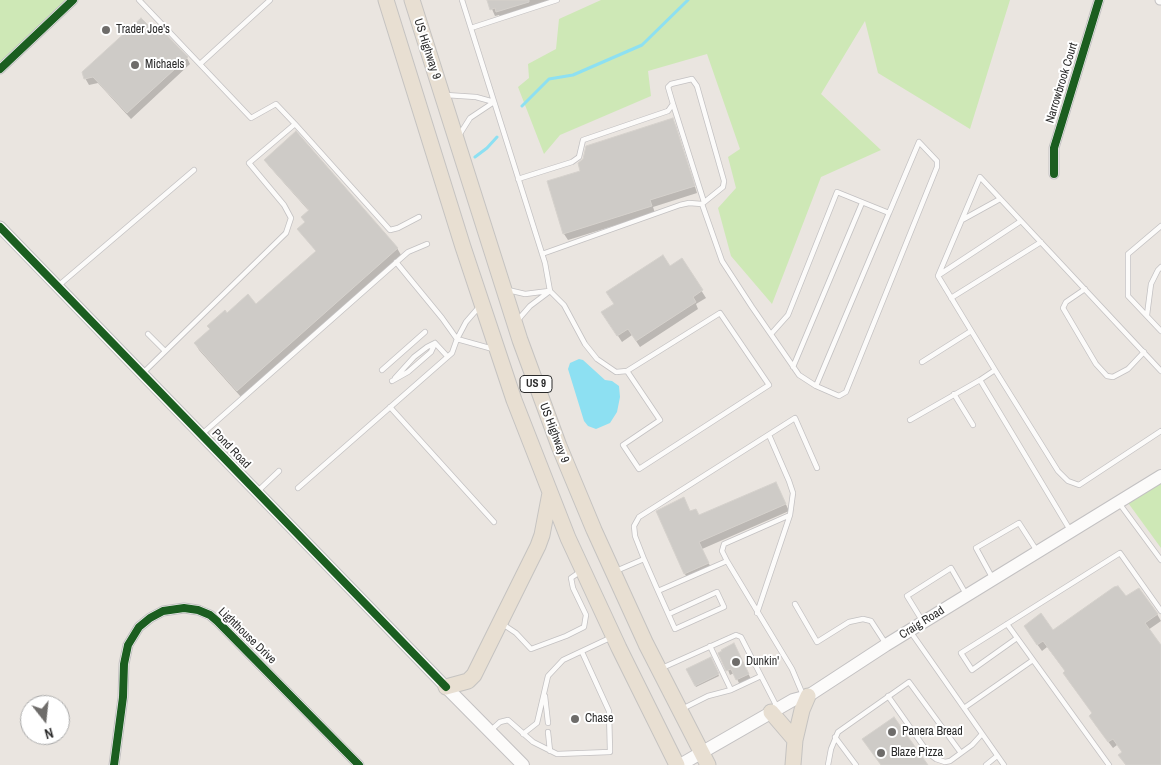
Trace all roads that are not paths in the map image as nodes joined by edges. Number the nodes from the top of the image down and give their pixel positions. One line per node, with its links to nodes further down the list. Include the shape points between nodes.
1 (74, 0): 11 (street)
2 (139, 0): 10 (lane)
3 (270, 0): 10 (lane)
4 (386, 0): 40 (highway, US Highway 9 / US 9)
5 (412, 0): 12 (highway, US Highway 9 / US 9)
6 (462, 0): 9 (lane)
7 (557, 0): 9 (lane)
8 (1099, 0): 18 (street, Narrowbrook Court, via 1054,148)
9 (471, 28): 13 (lane)
10 (200, 64): 15 (lane, via 251,118 276,104)
11 (0, 69)
12 (442, 94): 13 (lane); 16 (highway, US Highway 9 / US 9)
13 (494, 102): 16 (lane, via 470,118); 19 (lane)
14 (673, 104): 19 (lane, via 668,111 583,140 579,157 572,162); 21 (lane); 21 (lane, via 668,87 692,79 697,86 724,181 723,187)
15 (295, 124): 24 (lane, via 390,230); 51 (lane, via 248,163 284,205 291,218 286,233)
16 (456, 140): 36 (highway, US Highway 9 / US 9)
17 (194, 170): 35 (lane)
18 (1054, 174)
19 (518, 179): 31 (lane)
20 (1000, 199): 25 (lane); 25 (lane, via 980,177); 26 (lane)
21 (703, 203): 31 (lane, via 680,205); 47 (lane, via 722,261)
22 (862, 203): 23 (lane); 47 (lane, via 837,192 788,315); 55 (lane)
23 (889, 213): 62 (lane); 62 (lane, via 920,142 937,160 937,167 846,392 839,396)
24 (419, 216)
25 (962, 220): 34 (lane)
26 (1021, 221): 29 (lane); 34 (lane)
27 (1161, 226): 41 (lane, via 1128,254 1128,296)
28 (0, 227): 35 (street, Pond Road)
29 (1041, 242): 37 (lane); 39 (lane)
30 (427, 244): 32 (lane, via 408,252)
31 (542, 254): 38 (lane)
32 (396, 262): 48 (lane); 68 (lane)
33 (1161, 266): 41 (lane, via 1151,284)
34 (938, 276): 39 (lane)
35 (56, 287): 60 (street, Pond Road)
36 (504, 288): 38 (lane, via 524,294); 42 (highway, US Highway 9 / US 9)
37 (1085, 289): 52 (lane); 52 (lane, via 1066,302 1063,308 1106,376 1112,377 1128,369)
38 (550, 291): 42 (lane, via 530,306); 58 (lane, via 564,305 597,359 616,372)
39 (951, 298): 43 (lane)
40 (482, 304): 48 (lane); 50 (highway, US Highway 9 / US 9)
41 (1147, 315): 44 (lane)
42 (515, 324): 85 (highway, US Highway 9 / US 9, via 559,446)
43 (971, 331): 54 (lane); 57 (lane)
44 (1161, 331)
45 (425, 332): 56 (lane)
46 (148, 334): 51 (lane)
47 (771, 334): 55 (lane)
48 (456, 339): 50 (lane); 53 (lane, via 452,353)
49 (435, 343): 49 (lane, via 414,357 392,381 431,352); 53 (lane)
50 (497, 350): 75 (highway, US Highway 9 / US 9)
51 (165, 351): 60 (lane)
52 (1144, 352): 59 (lane)
53 (447, 356): 64 (lane)
54 (922, 362)
55 (793, 367): 62 (lane)
56 (382, 370)
57 (995, 370): 61 (lane); 67 (lane, via 1058,471 1068,481 1079,485)
58 (627, 371): 58 (lane, via 720,313 769,385 639,469 623,445 660,420)
59 (1161, 371)
60 (142, 374): 68 (street, Pond Road)
61 (980, 380): 63 (lane); 79 (lane)
62 (816, 386)
63 (954, 394): 65 (lane); 66 (lane)
64 (390, 407): 73 (lane); 78 (lane)
65 (910, 420)
66 (973, 425)
67 (1161, 431)
68 (201, 435): 74 (street, Pond Road)
69 (769, 435): 70 (lane, via 795,418); 77 (lane, via 793,493); 81 (lane, via 639,517 634,526 635,536)
70 (818, 468)
71 (279, 471): 74 (lane)
72 (1161, 476): 76 (main road, Craig Road)
73 (298, 488)
74 (257, 492): 107 (street, Pond Road)
75 (551, 492): 84 (highway, US Highway 9 / US 9); 95 (highway, via 542,535)
76 (1118, 502): 79 (main road, Craig Road); 82 (lane)
77 (790, 515): 83 (lane, via 724,544 722,551); 92 (lane)
78 (494, 522)
79 (1071, 531): 80 (main road, Craig Road)
80 (1037, 552): 86 (main road, Craig Road); 86 (lane, via 1019,523 976,548)
81 (644, 559): 85 (lane); 87 (lane)
82 (1161, 560)
83 (728, 561): 87 (lane); 92 (lane)
84 (583, 570): 90 (highway, US Highway 9 / US 9); 94 (lane, via 571,578)
85 (612, 572): 105 (highway, US Highway 9 / US 9)
86 (993, 579): 88 (main road, Craig Road)
87 (658, 591): 93 (lane)
88 (967, 596): 96 (main road, Craig Road); 96 (lane, via 951,568 907,596)
89 (795, 604): 101 (lane, via 817,642 849,622 863,619 871,620)
90 (600, 608): 94 (lane); 99 (highway, US Highway 9 / US 9)
91 (1161, 611): 97 (lane, via 1120,553)
92 (758, 613): 111 (lane)
93 (670, 614): 93 (lane, via 675,629 724,607 717,592)
94 (586, 615): 95 (lane, via 584,627 531,649)
95 (500, 622): 107 (highway, via 474,675 468,681)
96 (923, 622): 98 (main road, Craig Road)
97 (1007, 624): 100 (lane); 100 (lane, via 961,652 972,670)
98 (909, 631): 101 (main road, Craig Road); 112 (lane)
99 (614, 637): 103 (lane); 130 (highway, US Highway 9 / US 9)
100 (1017, 638): 104 (lane)
101 (886, 645): 111 (main road, Craig Road)
102 (710, 646): 105 (lane); 106 (lane, via 736,635 741,637); 108 (lane)
103 (582, 652): 109 (lane, via 563,660 548,676); 122 (lane, via 609,711 610,752 557,754)
104 (1033, 660): 112 (lane); 136 (lane)
105 (658, 670): 114 (highway, US Highway 9 / US 9)
106 (761, 676): 108 (lane); 113 (lane)
107 (446, 687): 116 (main road, Pond Road)
108 (731, 690): 114 (lane, via 708,696)
109 (544, 692): 115 (lane); 118 (lane, via 538,722)
110 (888, 696): 120 (lane, via 843,727); 123 (lane, via 909,682); 126 (lane, via 929,754)
111 (806, 697): 113 (main road, Craig Road); 121 (highway)
112 (964, 708): 119 (lane)
113 (774, 710): 121 (highway); 125 (main road, Craig Road)
114 (679, 711): 125 (highway, US Highway 9 / US 9)
115 (548, 723)
116 (489, 731): 118 (lane, via 508,720); 129 (main road, Pond Road)
117 (548, 732): 122 (lane)
118 (524, 734): 122 (lane)
119 (982, 734): 123 (lane); 124 (lane)
120 (835, 737): 132 (lane); 133 (lane)
121 (795, 740): 131 (highway)
122 (550, 751)
123 (961, 753): 126 (lane)
124 (997, 756): 134 (lane); 135 (lane)
125 (704, 759): 130 (main road, Craig Road)
126 (944, 764)
127 (114, 765): 128 (street, Lighthouse Drive, via 128,645 139,627 150,618 163,611 184,608 198,610 217,621)
128 (359, 765)
129 (523, 765)
130 (678, 765)
131 (793, 765)
132 (828, 765)
133 (856, 765)
134 (986, 765)
135 (1004, 765)
136 (1109, 765)

